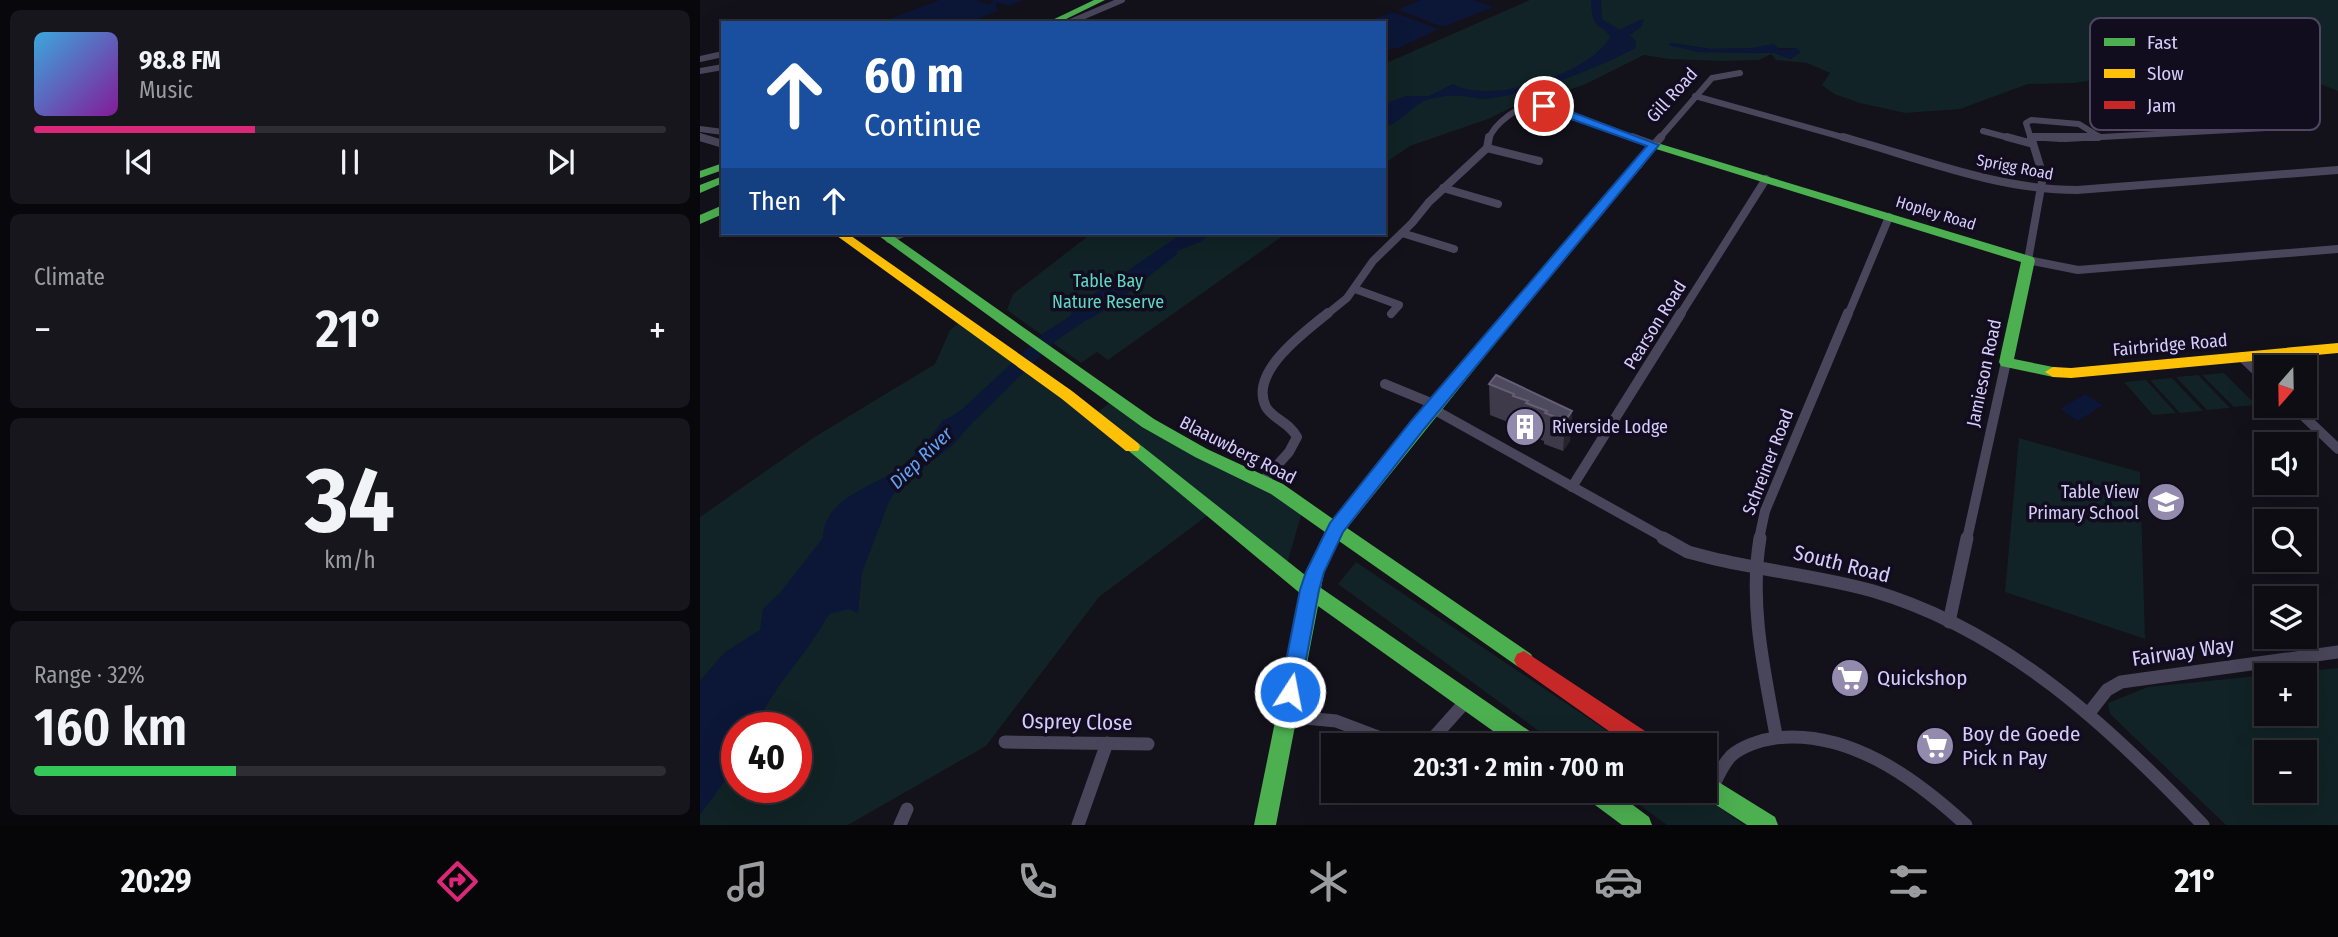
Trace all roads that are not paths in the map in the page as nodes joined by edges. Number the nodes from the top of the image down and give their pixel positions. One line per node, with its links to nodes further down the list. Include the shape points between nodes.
1 (1083, 0): 4 (main road)
2 (1101, 0): 5 (main road)
3 (1122, 0): 6 (street)
4 (1039, 21)
5 (1054, 21)
6 (1074, 21)
7 (721, 54): 8 (street)
8 (700, 59)
9 (721, 67): 10 (street)
10 (700, 72)
11 (1740, 73): 12 (street, Gill Road, via 1716,76)
12 (1695, 96): 21 (street, Gill Road); 31 (street, Sprigg Road)
13 (700, 129): 16 (street)
14 (2257, 130): 17 (street)
15 (1983, 131): 19 (street)
16 (721, 132)
17 (2098, 136): 19 (street); 19 (street, via 2079,124 2031,120 2025,124)
18 (700, 137): 20 (street)
19 (2031, 138): 31 (street, Jamieson Road, via 2042,169)
20 (721, 143)
21 (1654, 145): 22 (street, Hopley Road, via 1538,103 1528,104 1495,127); 27 (main road, Hopley Road); 49 (main road, Gill Road)
22 (1487, 148): 23 (street); 29 (street)
23 (1539, 161)
24 (721, 167): 26 (main road)
25 (2338, 170): 31 (street, Sprigg Road)
26 (700, 175)
27 (1766, 179): 34 (main road, Hopley Road); 53 (street, Pearson Road)
28 (721, 180): 30 (main road)
29 (1443, 188): 32 (street); 36 (street)
30 (700, 189)
31 (2043, 190): 41 (street, Jamieson Road)
32 (1498, 204)
33 (721, 210): 35 (main road)
34 (1889, 217): 41 (main road, Hopley Road); 55 (street, Schreiner Road, via 1765,511)
35 (701, 220)
36 (1402, 233): 39 (street); 42 (street, via 1373,261)
37 (842, 235): 56 (main road, via 1067,395)
38 (891, 235): 52 (main road, Blaauwberg Road, via 986,309 1169,436)
39 (1454, 249)
40 (2338, 249): 41 (street, Hopley Road, via 2078,270)
41 (2028, 260): 46 (main road, Jamieson Road)
42 (1354, 289): 43 (street, via 1399,305); 52 (street, via 1331,313 1288,344 1265,382 1263,401 1297,438)
43 (1391, 314)
44 (2338, 348): 45 (main road, Fairbridge Road)
45 (2242, 357): 46 (main road, Fairbridge Road, via 2071,373); 47 (street)
46 (2006, 362): 57 (street, Jamieson Road)
47 (2254, 368)
48 (1385, 384): 49 (street, South Road)
49 (1435, 407): 53 (street, South Road); 54 (main road, Gill Road)
50 (2306, 418): 51 (street)
51 (2338, 449)
52 (1263, 481): 54 (main road, Blaauwberg Road)
53 (1572, 487): 55 (street, South Road, via 1688,552)
54 (1336, 528): 56 (main road, Gill Road); 65 (main road, Blaauwberg Road)
55 (1755, 568): 57 (street, South Road, via 1835,581); 66 (street, Schreiner Road, via 1758,635)
56 (1310, 590): 59 (main road); 61 (main road, Gill Road)
57 (1949, 622): 60 (street, South Road, via 2037,672)
58 (2338, 652): 60 (street, Fairway Way, via 2121,682 2099,698)
59 (1467, 700): 63 (street); 64 (main road)
60 (2089, 713): 80 (street, South Road)
61 (1285, 716): 62 (street, via 1336,721); 76 (main road, Gill Road)
62 (1368, 733)
63 (1438, 733)
64 (1514, 733)
65 (1630, 733)
66 (1776, 735): 70 (street, via 1733,754); 79 (street, via 1819,740 1874,758 1920,785)
67 (1005, 742): 68 (street, Osprey Close)
68 (1107, 743): 69 (street, Osprey Close); 75 (street)
69 (1148, 744)
70 (1717, 774)
71 (1717, 792): 78 (main road)
72 (1612, 803): 77 (main road)
73 (907, 809): 74 (street)
74 (900, 825)
75 (1079, 825)
76 (1265, 825)
77 (1642, 825)
78 (1767, 825)
79 (1966, 825)
80 (2203, 825)

